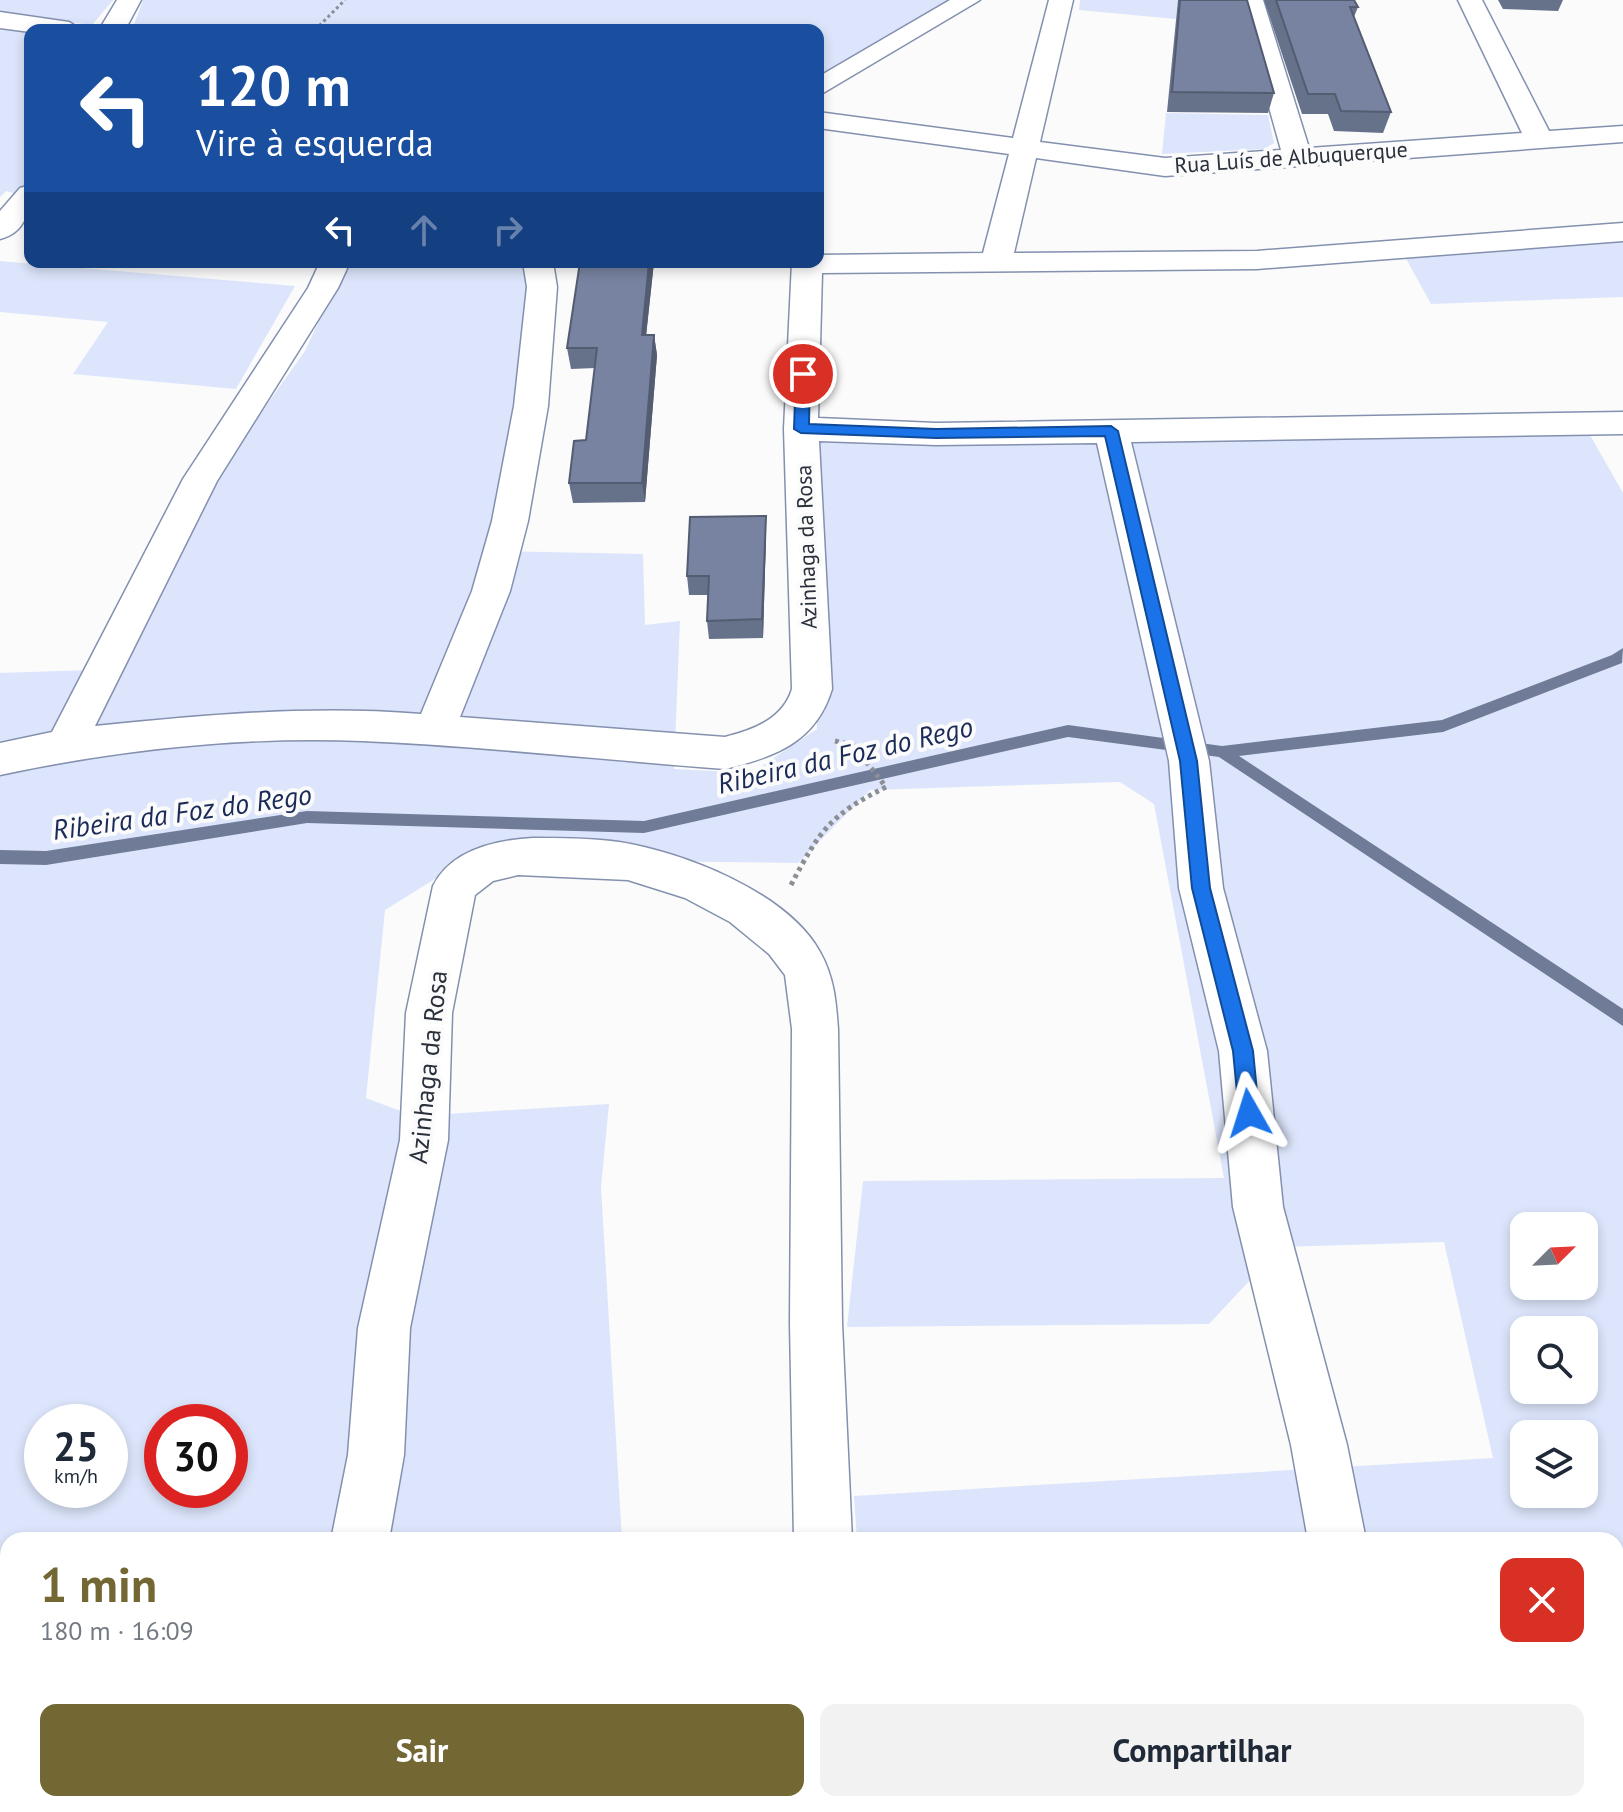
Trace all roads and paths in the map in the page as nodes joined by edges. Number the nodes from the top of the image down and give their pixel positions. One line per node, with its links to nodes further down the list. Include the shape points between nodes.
1 (129, 0): 9 (street)
2 (345, 0): 10 (path)
3 (968, 0): 11 (street)
4 (1061, 0): 15 (street)
5 (1251, 0): 16 (street)
6 (1470, 0): 14 (street)
7 (0, 20): 8 (street)
8 (28, 24)
9 (115, 24)
10 (321, 24)
11 (824, 84)
12 (824, 121): 15 (street, Rua Luís de Albuquerque)
13 (1623, 134): 14 (street, Rua Luís de Albuquerque)
14 (1539, 139): 16 (street, Rua Luís de Albuquerque)
15 (1026, 147): 16 (street, Rua Luís de Albuquerque, via 1165,167); 21 (street)
16 (1297, 156)
17 (24, 201): 18 (street)
18 (0, 230)
19 (1623, 232): 21 (street, via 1271,259)
20 (824, 263): 21 (street)
21 (996, 263)
22 (332, 268): 30 (street, via 200,479)
23 (539, 268): 29 (street, via 542,287 531,406 510,521 491,591)
24 (807, 268): 26 (street, Azinhaga da Rosa)
25 (1623, 423): 27 (street)
26 (801, 429): 27 (street, via 936,434); 28 (street, Azinhaga da Rosa)
27 (1111, 431): 35 (street, via 1189,761 1201,888 1243,1051 1258,1207 1319,1445)
28 (804, 705): 29 (street, via 751,747 725,753); 32 (path, via 811,737 853,745 886,787 846,807 817,835 803,868)
29 (435, 728): 30 (street, via 243,727)
30 (65, 745): 31 (street)
31 (0, 759)
32 (766, 922): 33 (street, Azinhaga da Rosa, via 729,898 626,861 523,855 491,862 467,873 455,886 429,1013 424,1140 384,1328 376,1455); 34 (street, Azinhaga da Rosa, via 801,960 813,989)
33 (362, 1532)
34 (823, 1532)
35 (1335, 1532)

